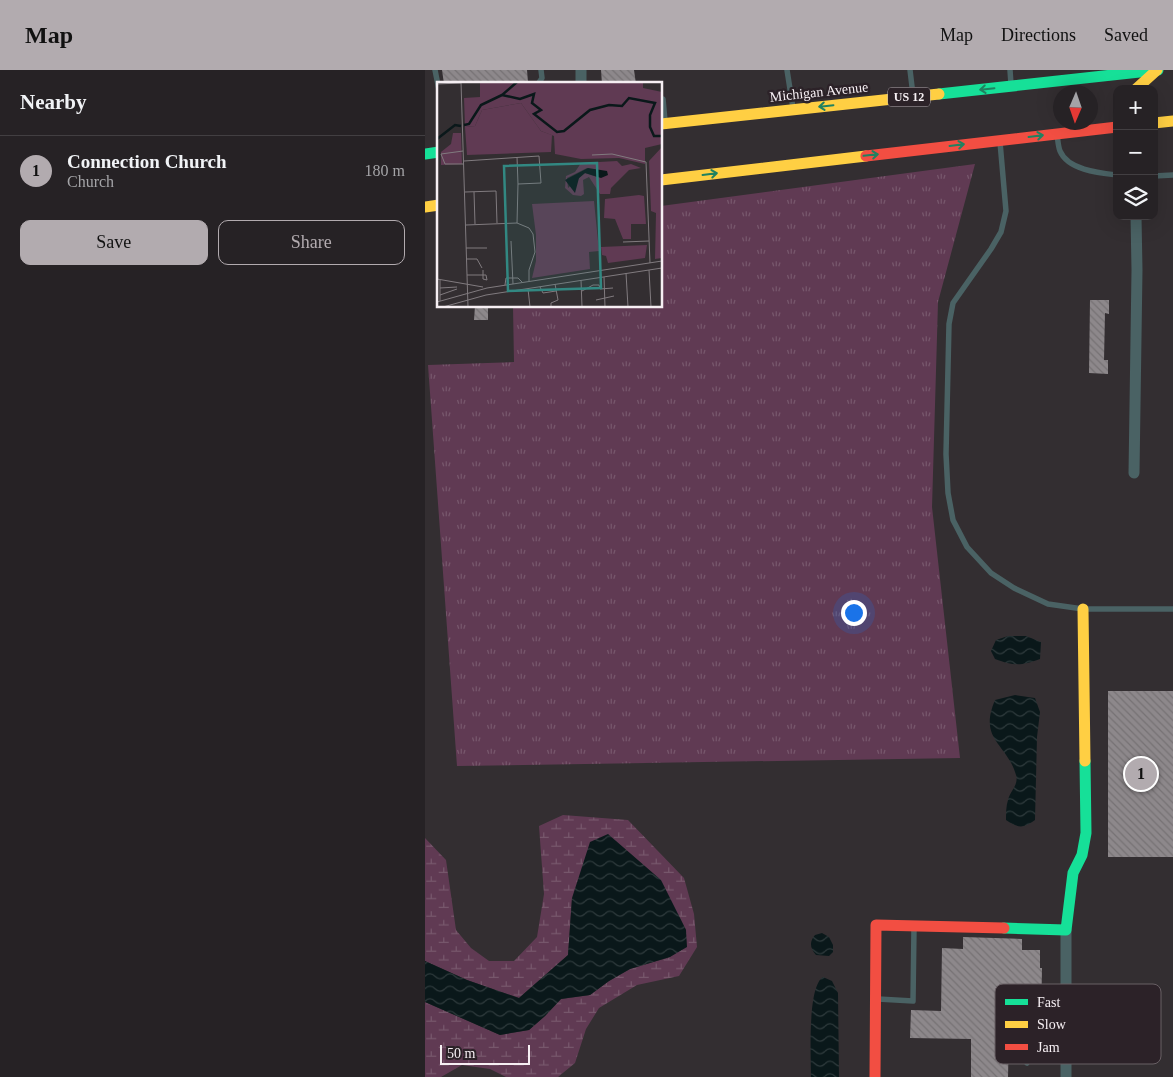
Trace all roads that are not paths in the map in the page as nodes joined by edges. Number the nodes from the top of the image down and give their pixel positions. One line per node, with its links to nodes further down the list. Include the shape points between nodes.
1 (541, 70): 7 (lane)
2 (787, 70): 13 (lane)
3 (910, 70): 11 (lane)
4 (1010, 70): 10 (lane)
5 (1158, 70): 6 (main road, Michigan Avenue / US 12); 9 (main road)
6 (1054, 81): 8 (main road); 10 (main road, Michigan Avenue / US 12)
7 (539, 82)
8 (1059, 85)
9 (1141, 85)
10 (1011, 86): 11 (main road, Michigan Avenue / US 12, one-way to 11)
11 (913, 97): 13 (main road, Michigan Avenue / US 12, one-way to 13)
12 (663, 99): 15 (lane)
13 (793, 110): 15 (main road, Michigan Avenue / US 12)
14 (1173, 121): 16 (main road)
15 (663, 123)
16 (1158, 123)
17 (1113, 127): 19 (main road)
18 (1058, 130): 19 (main road)
19 (1056, 134): 20 (main road, one-way to 19); 21 (lane, via 1065,158 1093,172)
20 (1000, 140): 24 (main road, one-way to 20); 27 (lane, via 1006,211 1001,232 953,303 949,324 948,493 953,520 967,547 991,573 1047,604)
21 (1113, 174)
22 (1173, 175): 23 (lane)
23 (1158, 176)
24 (663, 180)
25 (1136, 220): 26 (street)
26 (1134, 473)
27 (1083, 609): 28 (lane); 30 (main road, via 1086,833 1082,855 1073,873)
28 (1173, 609)
29 (914, 926): 30 (main road); 32 (main road, via 877,925); 32 (lane, via 913,1001)
30 (1066, 930): 31 (street)
31 (1066, 984)
32 (875, 999): 34 (main road)
33 (1066, 1064): 35 (street)
34 (875, 1077)
35 (1066, 1077)

